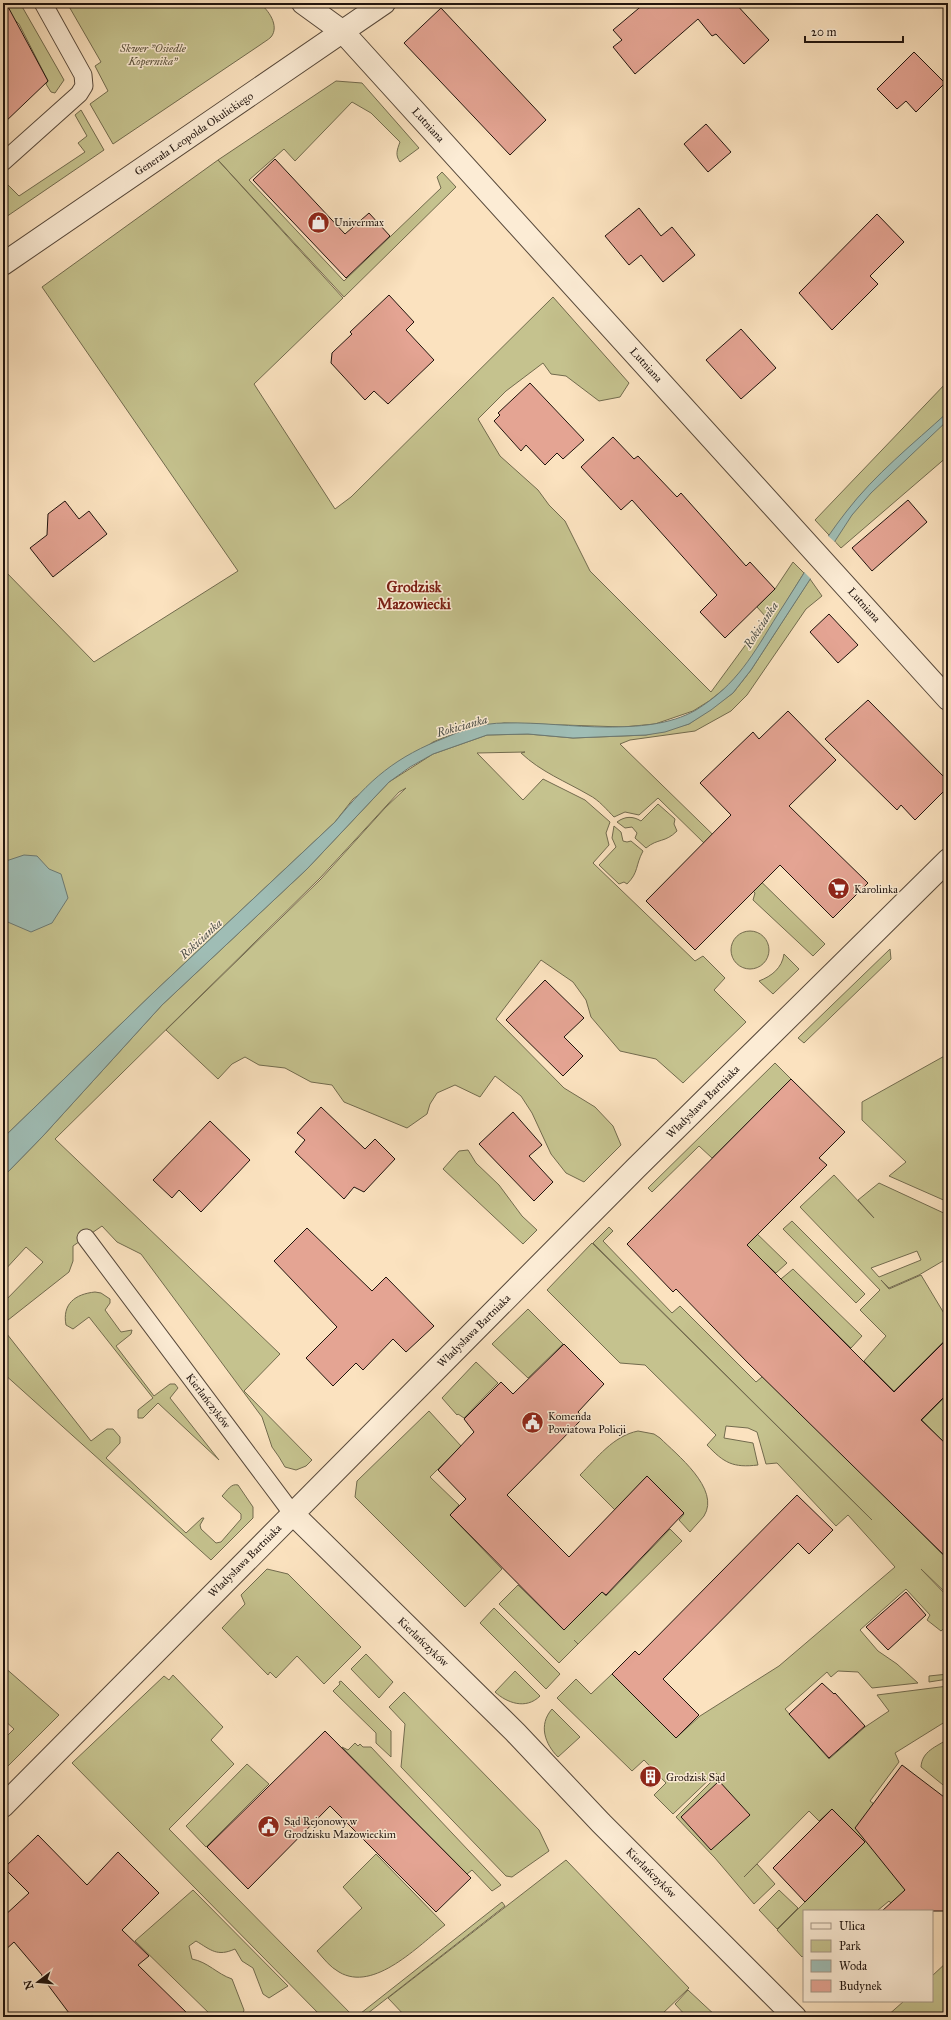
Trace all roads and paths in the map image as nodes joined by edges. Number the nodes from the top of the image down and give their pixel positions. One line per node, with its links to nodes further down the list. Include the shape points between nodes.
1 (43, 3): 5 (lane, via 84,74 84,86 79,94)
2 (303, 3): 4 (street, Lutniana)
3 (384, 3): 4 (street, Generała Leopolda Okulickiego)
4 (343, 32): 6 (street, Generała Leopolda Okulickiego); 7 (street, Lutniana)
5 (3, 162)
6 (3, 264)
7 (948, 699)
8 (948, 860): 10 (street, Władysława Bartniaka)
9 (86, 1238): 10 (lane, Kierlańczyków)
10 (292, 1513): 11 (street, Władysława Bartniaka); 12 (street, Kierlańczyków, via 515,1732 601,1823)
11 (3, 1806)
12 (794, 2017)

